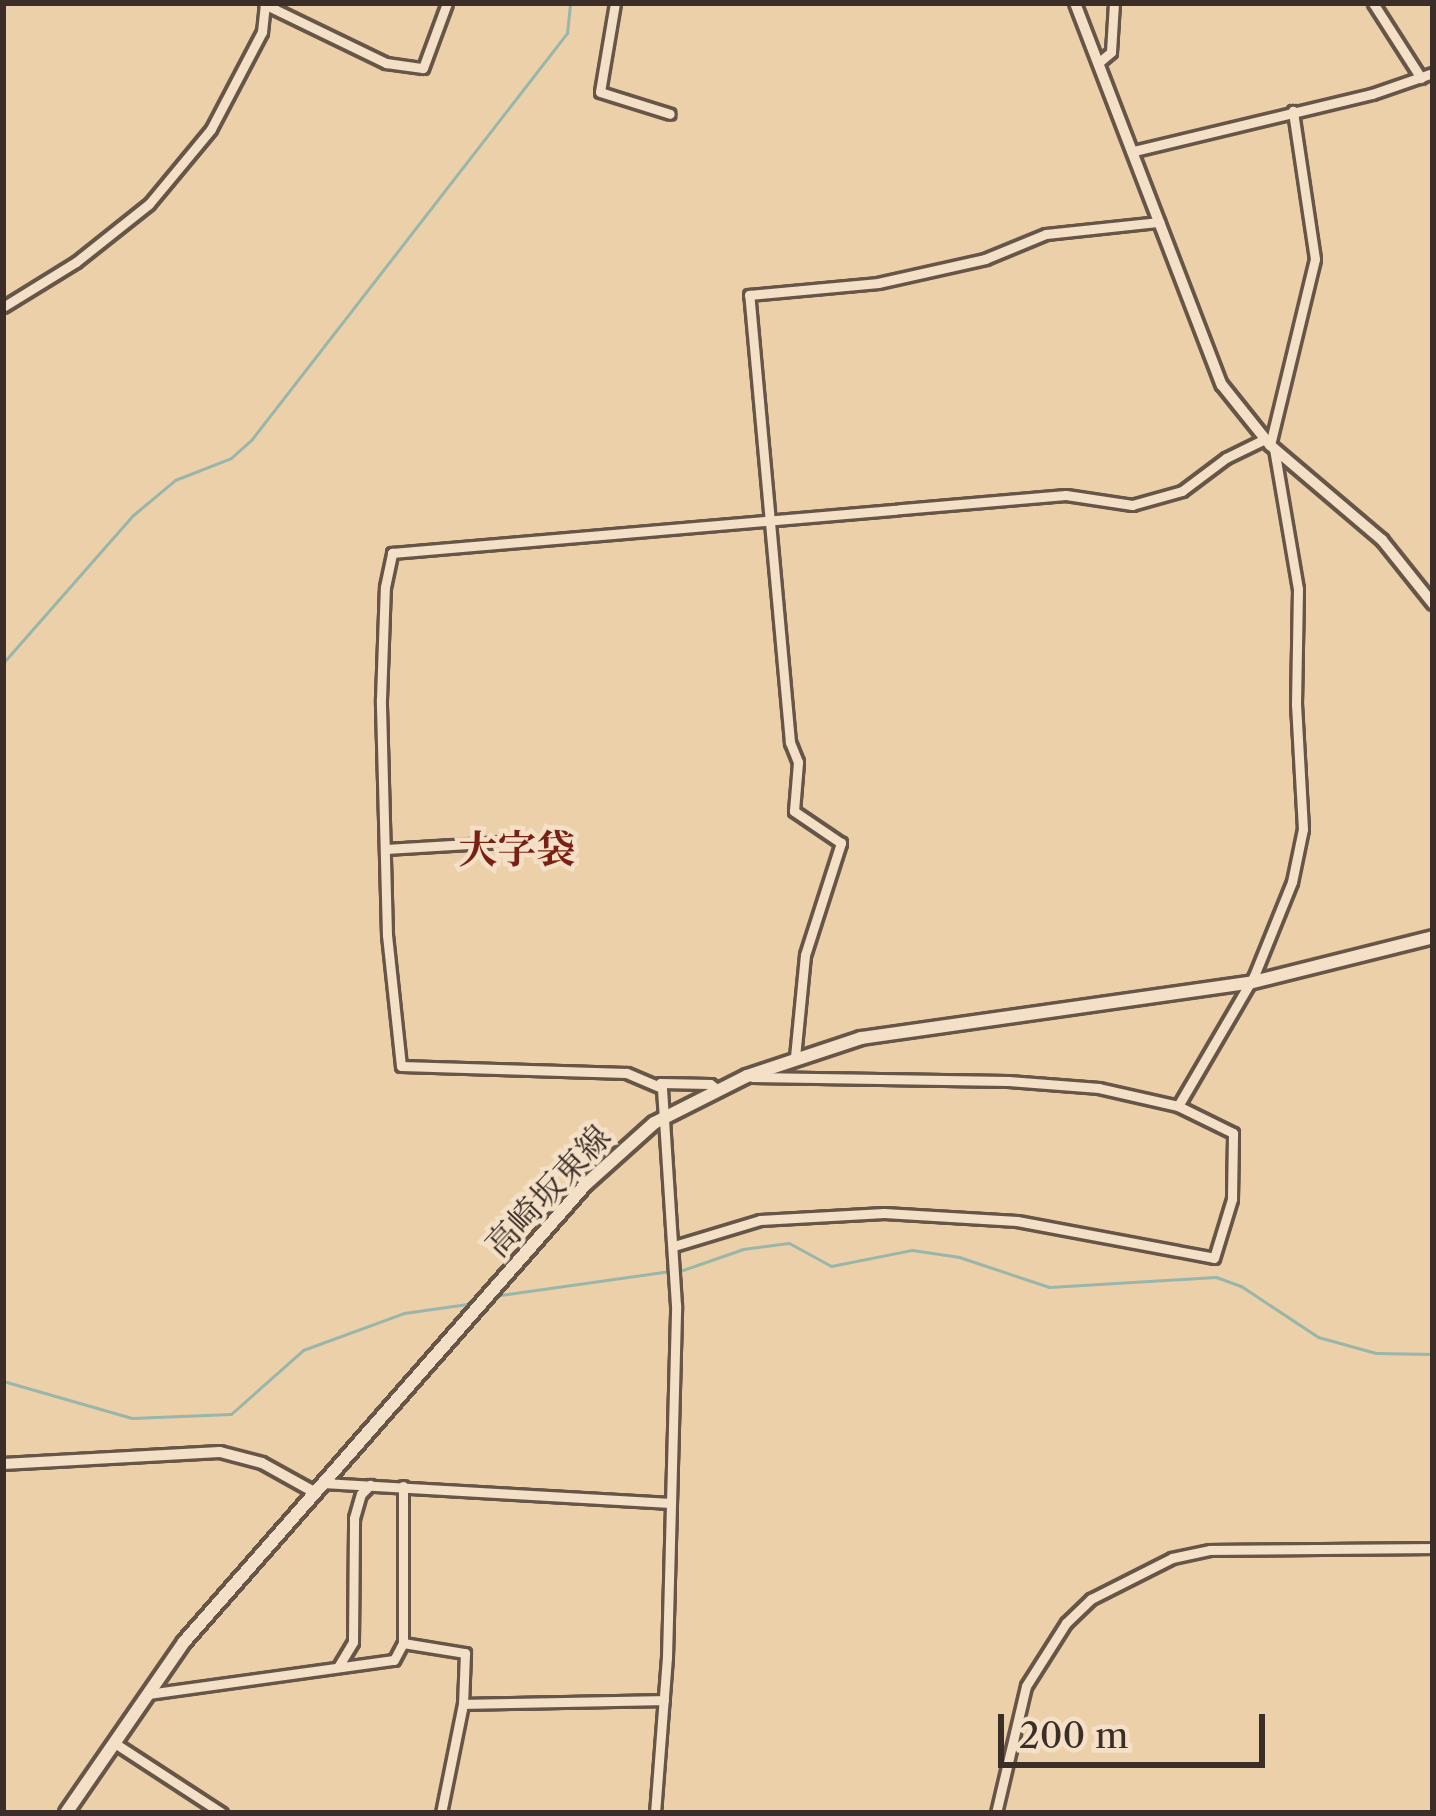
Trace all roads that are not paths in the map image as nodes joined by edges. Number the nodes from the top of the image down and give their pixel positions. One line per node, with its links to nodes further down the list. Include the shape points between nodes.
1 (264, 3): 2 (street, via 386,63 423,68); 13 (street, via 262,32 211,129 149,204)
2 (447, 3)
3 (615, 3): 10 (street, via 600,92)
4 (1075, 3): 7 (street)
5 (1114, 3): 7 (street, via 1111,52)
6 (1373, 3): 8 (street)
7 (1098, 63): 11 (street)
8 (1427, 75): 9 (street)
9 (1293, 111): 11 (street); 14 (street, via 1316,260)
10 (670, 113)
11 (1134, 151): 12 (street)
12 (1159, 222): 14 (street, via 1222,386); 15 (street, via 1046,234 985,259 878,283 749,295)
13 (3, 307)
14 (1270, 444): 15 (street, via 1226,458 1182,491 1132,505 1066,495); 16 (street, via 1382,540); 20 (street, via 1298,590 1304,810 1292,882)
15 (769, 520): 18 (street, via 392,553 381,699); 21 (street, via 798,762 794,811 841,843 805,955)
16 (1433, 604)
17 (502, 842): 18 (street)
18 (386, 849): 23 (street, via 403,1069 626,1073)
19 (1433, 937): 20 (main road, 高崎坂東線)
20 (1249, 983): 21 (main road, 高崎坂東線, via 911,1028); 25 (street)
21 (795, 1057): 22 (main road, 高崎坂東線)
22 (747, 1076): 24 (main road, 高崎坂東線); 25 (street, via 1008,1081 1099,1088)
23 (660, 1084): 24 (street); 26 (street)
24 (717, 1089): 26 (main road, 高崎坂東線)
25 (1178, 1106): 27 (street, via 1233,1133 1232,1199 1214,1258 1017,1221 884,1213 760,1220)
26 (664, 1116): 27 (street); 31 (main road, 高崎坂東線, via 605,1163)
27 (674, 1246): 32 (street)
28 (3, 1464): 31 (street, via 220,1452)
29 (370, 1485): 30 (street); 31 (street); 35 (street, via 353,1518 353,1642)
30 (404, 1486): 32 (street); 34 (street)
31 (319, 1487): 36 (main road, 高崎坂東線)
32 (670, 1503): 37 (street)
33 (1433, 1548): 45 (street, via 1210,1550 1172,1558 1091,1599 1026,1686)
34 (404, 1643): 35 (street, via 389,1662); 38 (street, via 463,1649)
35 (338, 1667): 36 (street)
36 (147, 1694): 39 (main road, 高崎坂東線)
37 (664, 1700): 38 (street); 44 (street)
38 (464, 1704): 43 (street)
39 (113, 1742): 40 (main road, 高崎坂東線); 42 (street)
40 (67, 1812): 41 (street)
41 (52, 1813)
42 (222, 1813)
43 (441, 1813)
44 (655, 1813)
45 (996, 1813)

